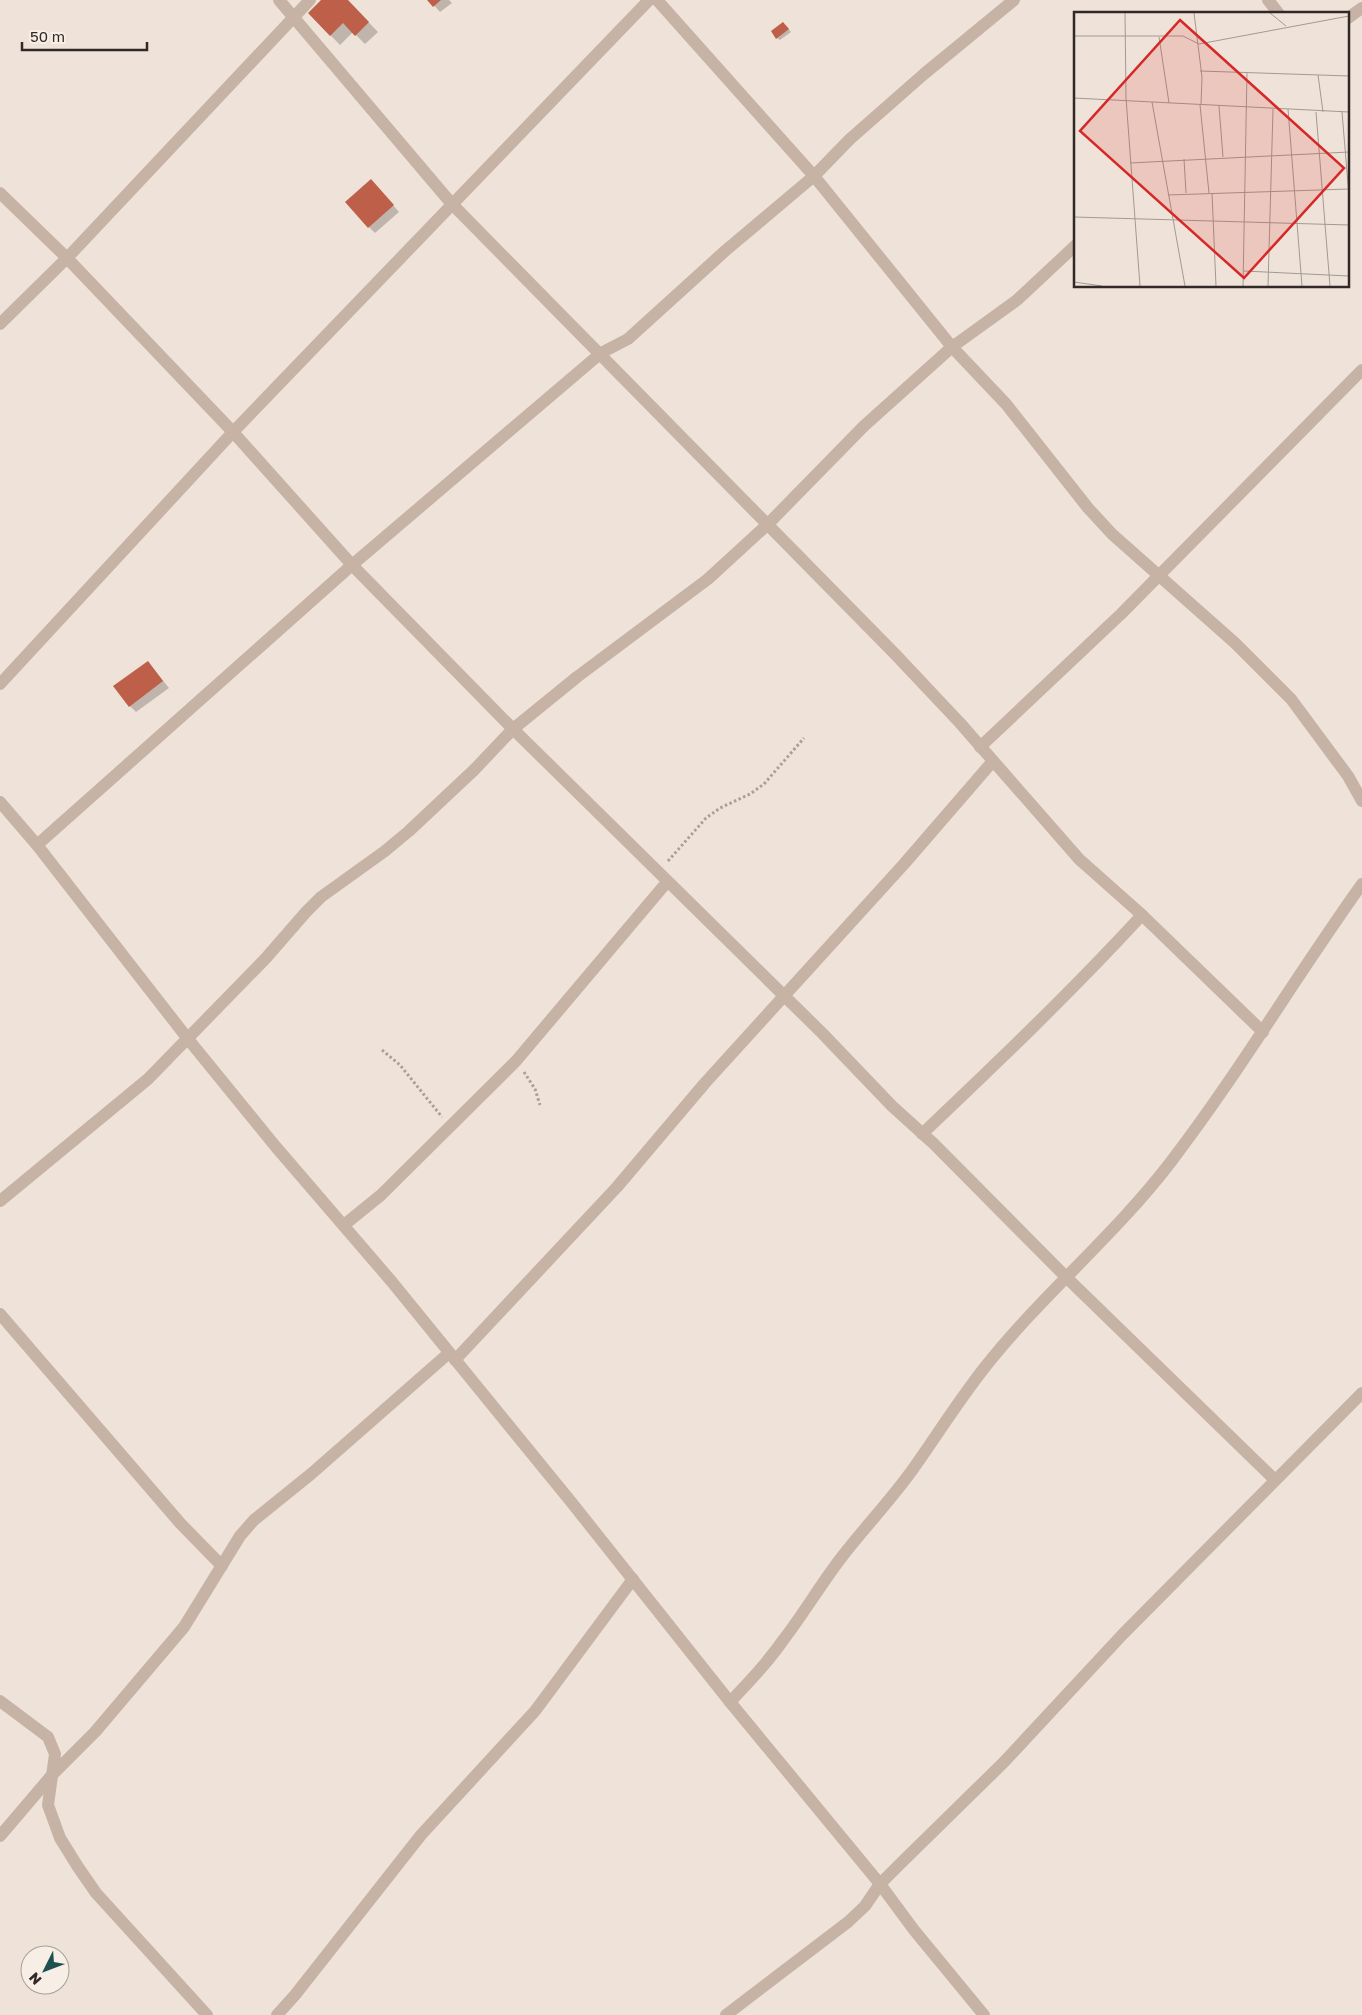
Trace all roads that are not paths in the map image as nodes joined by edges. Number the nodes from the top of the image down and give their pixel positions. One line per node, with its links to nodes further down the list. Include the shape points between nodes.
1 (279, 0): 9 (street)
2 (310, 0): 9 (street)
3 (649, 0): 13 (street)
4 (657, 0): 11 (street)
5 (1014, 0): 11 (street, via 850,139)
6 (1268, 0): 8 (street)
7 (1362, 8): 10 (street)
8 (1277, 12)
9 (294, 16): 13 (street); 15 (street)
10 (1350, 17)
11 (814, 176): 17 (street); 18 (street, via 628,338)
12 (0, 193): 15 (street)
13 (451, 203): 18 (street); 20 (street)
14 (1074, 247): 17 (street, via 1016,300)
15 (67, 258): 16 (street); 20 (street)
16 (0, 324)
17 (952, 347): 21 (street, via 864,426); 23 (street, via 1006,404 1088,508)
18 (601, 354): 21 (street); 22 (street)
19 (1362, 370): 23 (street)
20 (233, 432): 22 (street); 24 (street)
21 (768, 524): 25 (street, via 708,579 577,677); 26 (street)
22 (352, 566): 25 (street); 30 (street)
23 (1160, 576): 26 (street); 28 (street, via 1291,699 1348,776)
24 (0, 684)
25 (513, 730): 31 (street); 36 (street, via 408,831 306,912)
26 (980, 747): 27 (street)
27 (993, 761): 33 (street, via 1079,859); 34 (street)
28 (1362, 801)
29 (0, 802): 30 (street)
30 (37, 845): 36 (street)
31 (667, 882): 34 (street); 39 (street, via 516,1061 381,1195)
32 (1362, 884): 35 (street)
33 (1142, 915): 35 (street); 37 (street, via 1000,1060)
34 (784, 997): 37 (street); 42 (street, via 705,1083 617,1187)
35 (1263, 1032): 40 (street, via 1170,1162 1127,1214)
36 (188, 1039): 38 (street, via 148,1079); 39 (street)
37 (922, 1134): 40 (street)
38 (0, 1201)
39 (344, 1225): 42 (street)
40 (1066, 1278): 44 (street); 48 (street, via 985,1368 912,1471 840,1559 784,1640)
41 (0, 1314): 45 (street, via 180,1523)
42 (452, 1356): 45 (street, via 254,1520); 46 (street)
43 (1362, 1394): 44 (street)
44 (1275, 1480): 51 (street, via 1122,1634 1004,1762)
45 (222, 1566): 49 (street, via 184,1627 95,1732)
46 (633, 1579): 48 (street); 53 (street, via 535,1711 421,1835)
47 (0, 1701): 49 (street, via 48,1737 55,1754)
48 (730, 1702): 51 (street)
49 (52, 1775): 50 (street); 52 (street, via 48,1805 60,1838 78,1867 96,1893)
50 (0, 1836)
51 (880, 1884): 54 (street, via 865,1906 848,1922); 55 (street)
52 (207, 2015)
53 (277, 2015)
54 (726, 2015)
55 (984, 2015)

